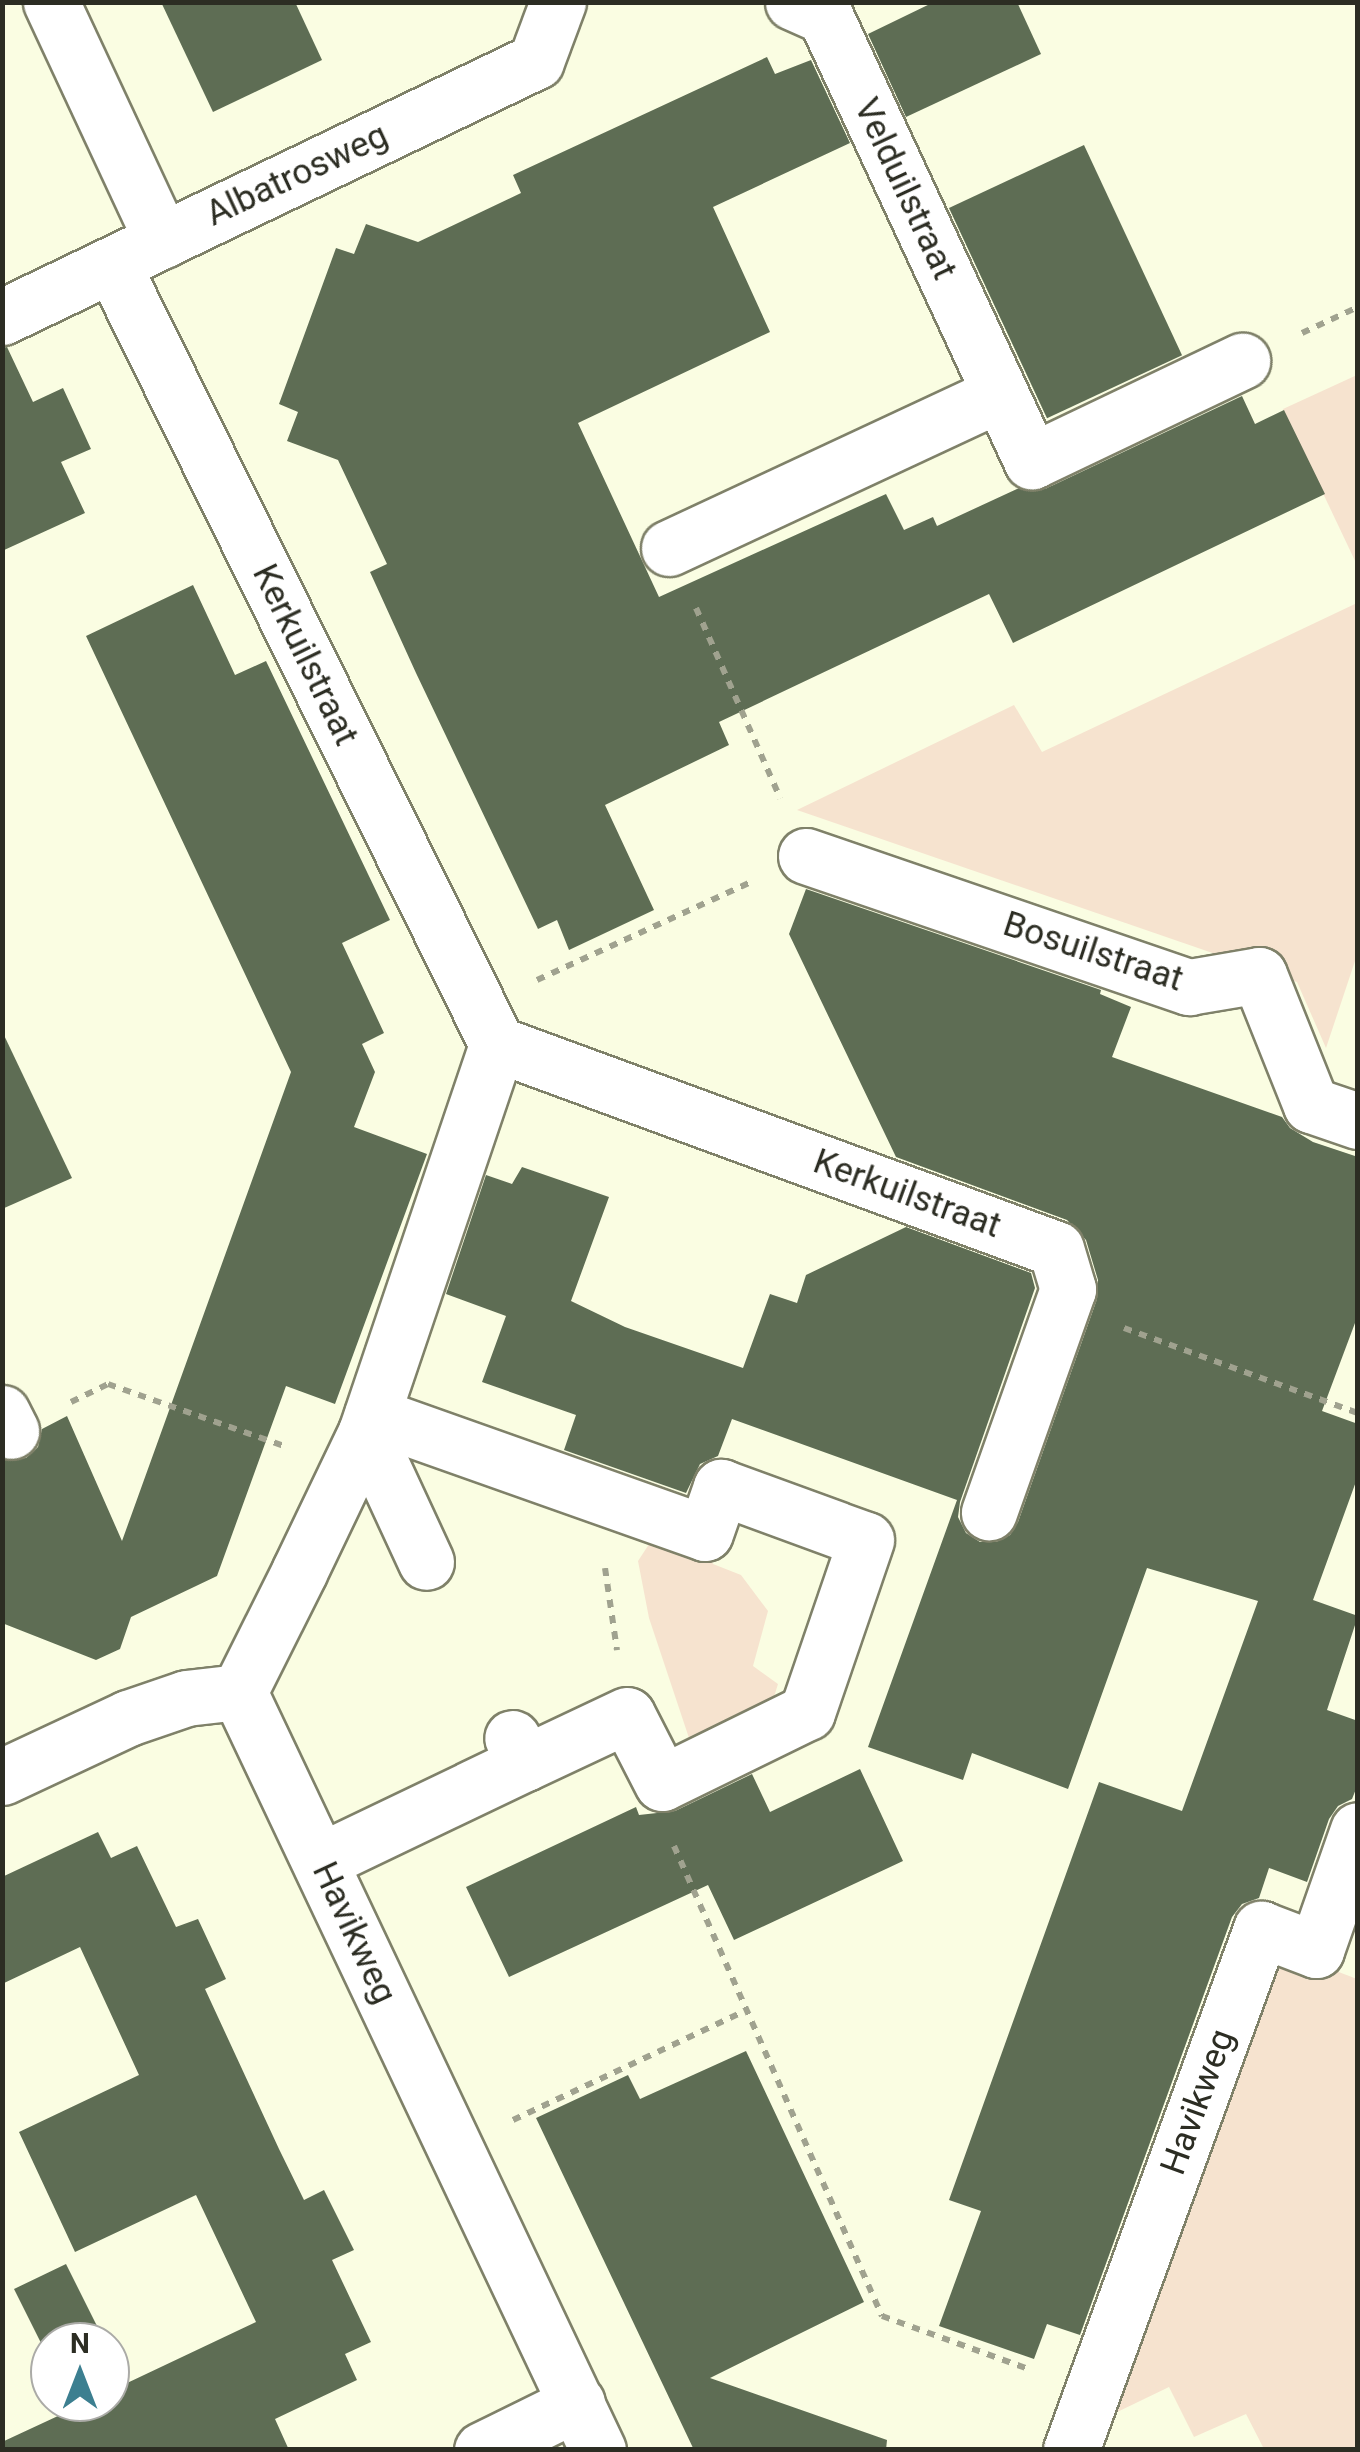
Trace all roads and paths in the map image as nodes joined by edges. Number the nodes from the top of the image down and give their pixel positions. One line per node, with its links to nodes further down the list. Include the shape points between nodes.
1 (52, 2): 4 (street)
2 (558, 2): 4 (street, Albatrosweg, via 536,62)
3 (794, 2): 8 (street, Velduilstraat, via 825,16)
4 (162, 240): 5 (street, Albatrosweg)
5 (113, 266): 6 (street, Albatrosweg); 11 (street, Kerkuilstraat)
6 (2, 317)
7 (1242, 361): 8 (street, Velduilstraat, via 1032,461)
8 (1000, 394): 9 (street)
9 (669, 548): 10 (path)
10 (806, 856): 11 (path); 12 (street, Bosuilstraat, via 1190,987 1258,974 1310,1104)
11 (488, 1025): 13 (street, Kerkuilstraat, via 1056,1249 1068,1289); 16 (street)
12 (1358, 1121)
13 (1062, 1305): 14 (path); 18 (street, Kerkuilstraat)
14 (1358, 1413)
15 (7, 1422): 16 (path, via 108,1384)
16 (362, 1439): 17 (street); 19 (street); 20 (street)
17 (602, 1497): 21 (path, via 606,1583); 23 (street, via 705,1533 722,1487 866,1540 807,1712)
18 (989, 1512)
19 (426, 1562)
20 (239, 1692): 22 (street, via 186,1698 128,1718); 25 (street, Havikweg)
21 (628, 1714): 23 (street); 25 (street, via 519,1750)
22 (2, 1777)
23 (662, 1782): 26 (path, via 660,1812)
24 (1358, 1830): 28 (street, Havikweg, via 1316,1950 1261,1928)
25 (320, 1860): 27 (street, Havikweg)
26 (747, 2010): 27 (path); 28 (path, via 882,2316)
27 (455, 2146): 29 (street, Havikweg)
28 (1092, 2392): 31 (street, Havikweg)
29 (588, 2426): 30 (street, Havikweg)
30 (482, 2450)
31 (1071, 2450)

